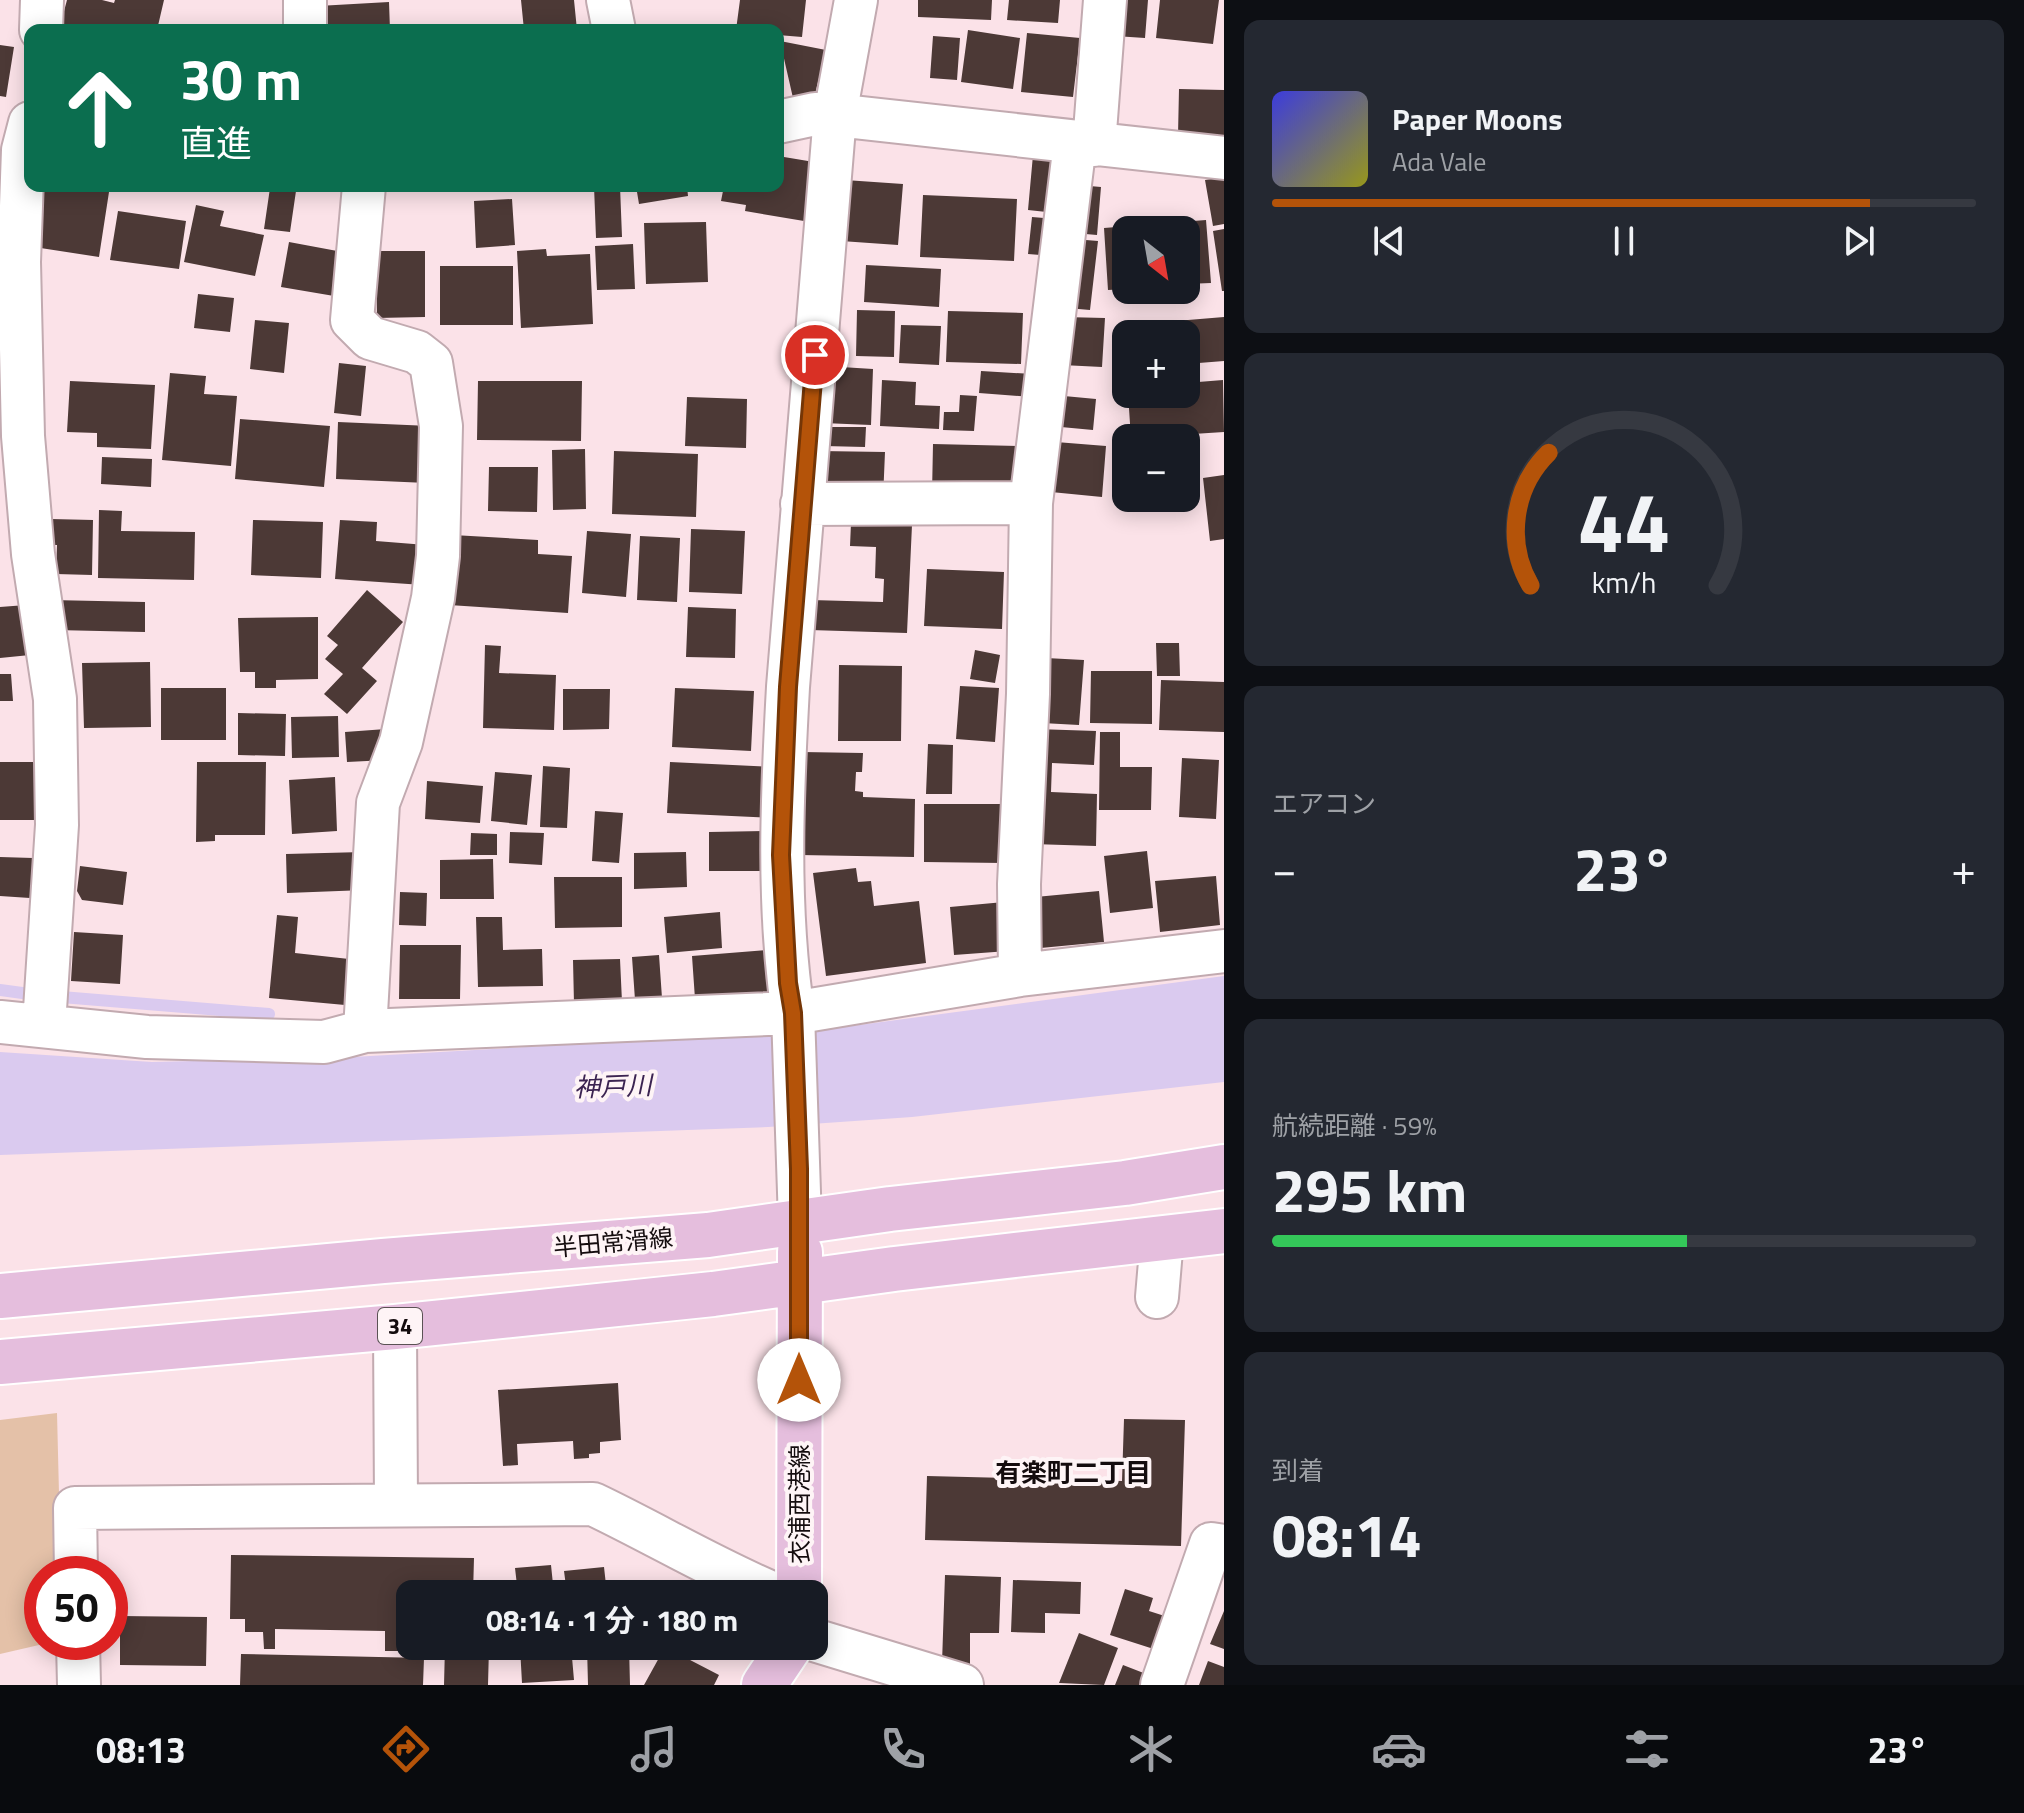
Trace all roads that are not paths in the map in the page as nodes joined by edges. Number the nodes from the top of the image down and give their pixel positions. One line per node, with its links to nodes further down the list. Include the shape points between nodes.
1 (42, 0): 6 (street)
2 (305, 0): 7 (street)
3 (608, 0): 8 (street)
4 (856, 0): 10 (street)
5 (1105, 0): 13 (street)
6 (41, 24)
7 (305, 24)
8 (613, 24)
9 (0, 114): 11 (street)
10 (835, 115): 12 (street); 13 (street); 18 (street)
11 (24, 120)
12 (784, 121)
13 (1085, 144): 15 (street); 17 (street)
14 (24, 146): 21 (street, via 19,278 24,451 55,699 57,825)
15 (1224, 158)
16 (363, 192): 24 (street, via 352,320 370,338 417,352 431,363 441,426 433,598 401,742 378,803)
17 (1031, 503): 18 (street); 20 (street)
18 (802, 504): 22 (street, via 781,855)
19 (1224, 951): 20 (street)
20 (1020, 975): 22 (street)
21 (46, 1006): 23 (street); 24 (street, via 147,1037 324,1042)
22 (793, 1013): 24 (street); 26 (street)
23 (0, 1022)
24 (365, 1031)
25 (1224, 1167): 26 (main road, 半田常滑線)
26 (800, 1222): 29 (main road, 衣浦西港線); 30 (main road, 半田常滑線, via 708,1235)
27 (1224, 1231): 28 (main road, 34)
28 (1162, 1238): 29 (main road, 34); 31 (street)
29 (800, 1282): 32 (main road, 34); 38 (main road, 衣浦西港線)
30 (0, 1296)
31 (1157, 1297)
32 (395, 1327): 33 (main road, 34); 34 (street)
33 (0, 1362)
34 (396, 1505): 36 (street, via 75,1508); 37 (street, via 593,1504)
35 (1224, 1546): 45 (street, via 1211,1544)
36 (76, 1556)
37 (741, 1580)
38 (799, 1580)
39 (828, 1644): 44 (street)
40 (78, 1660): 42 (street)
41 (781, 1660): 43 (main road)
42 (79, 1685)
43 (764, 1685)
44 (962, 1685)
45 (1162, 1685)

